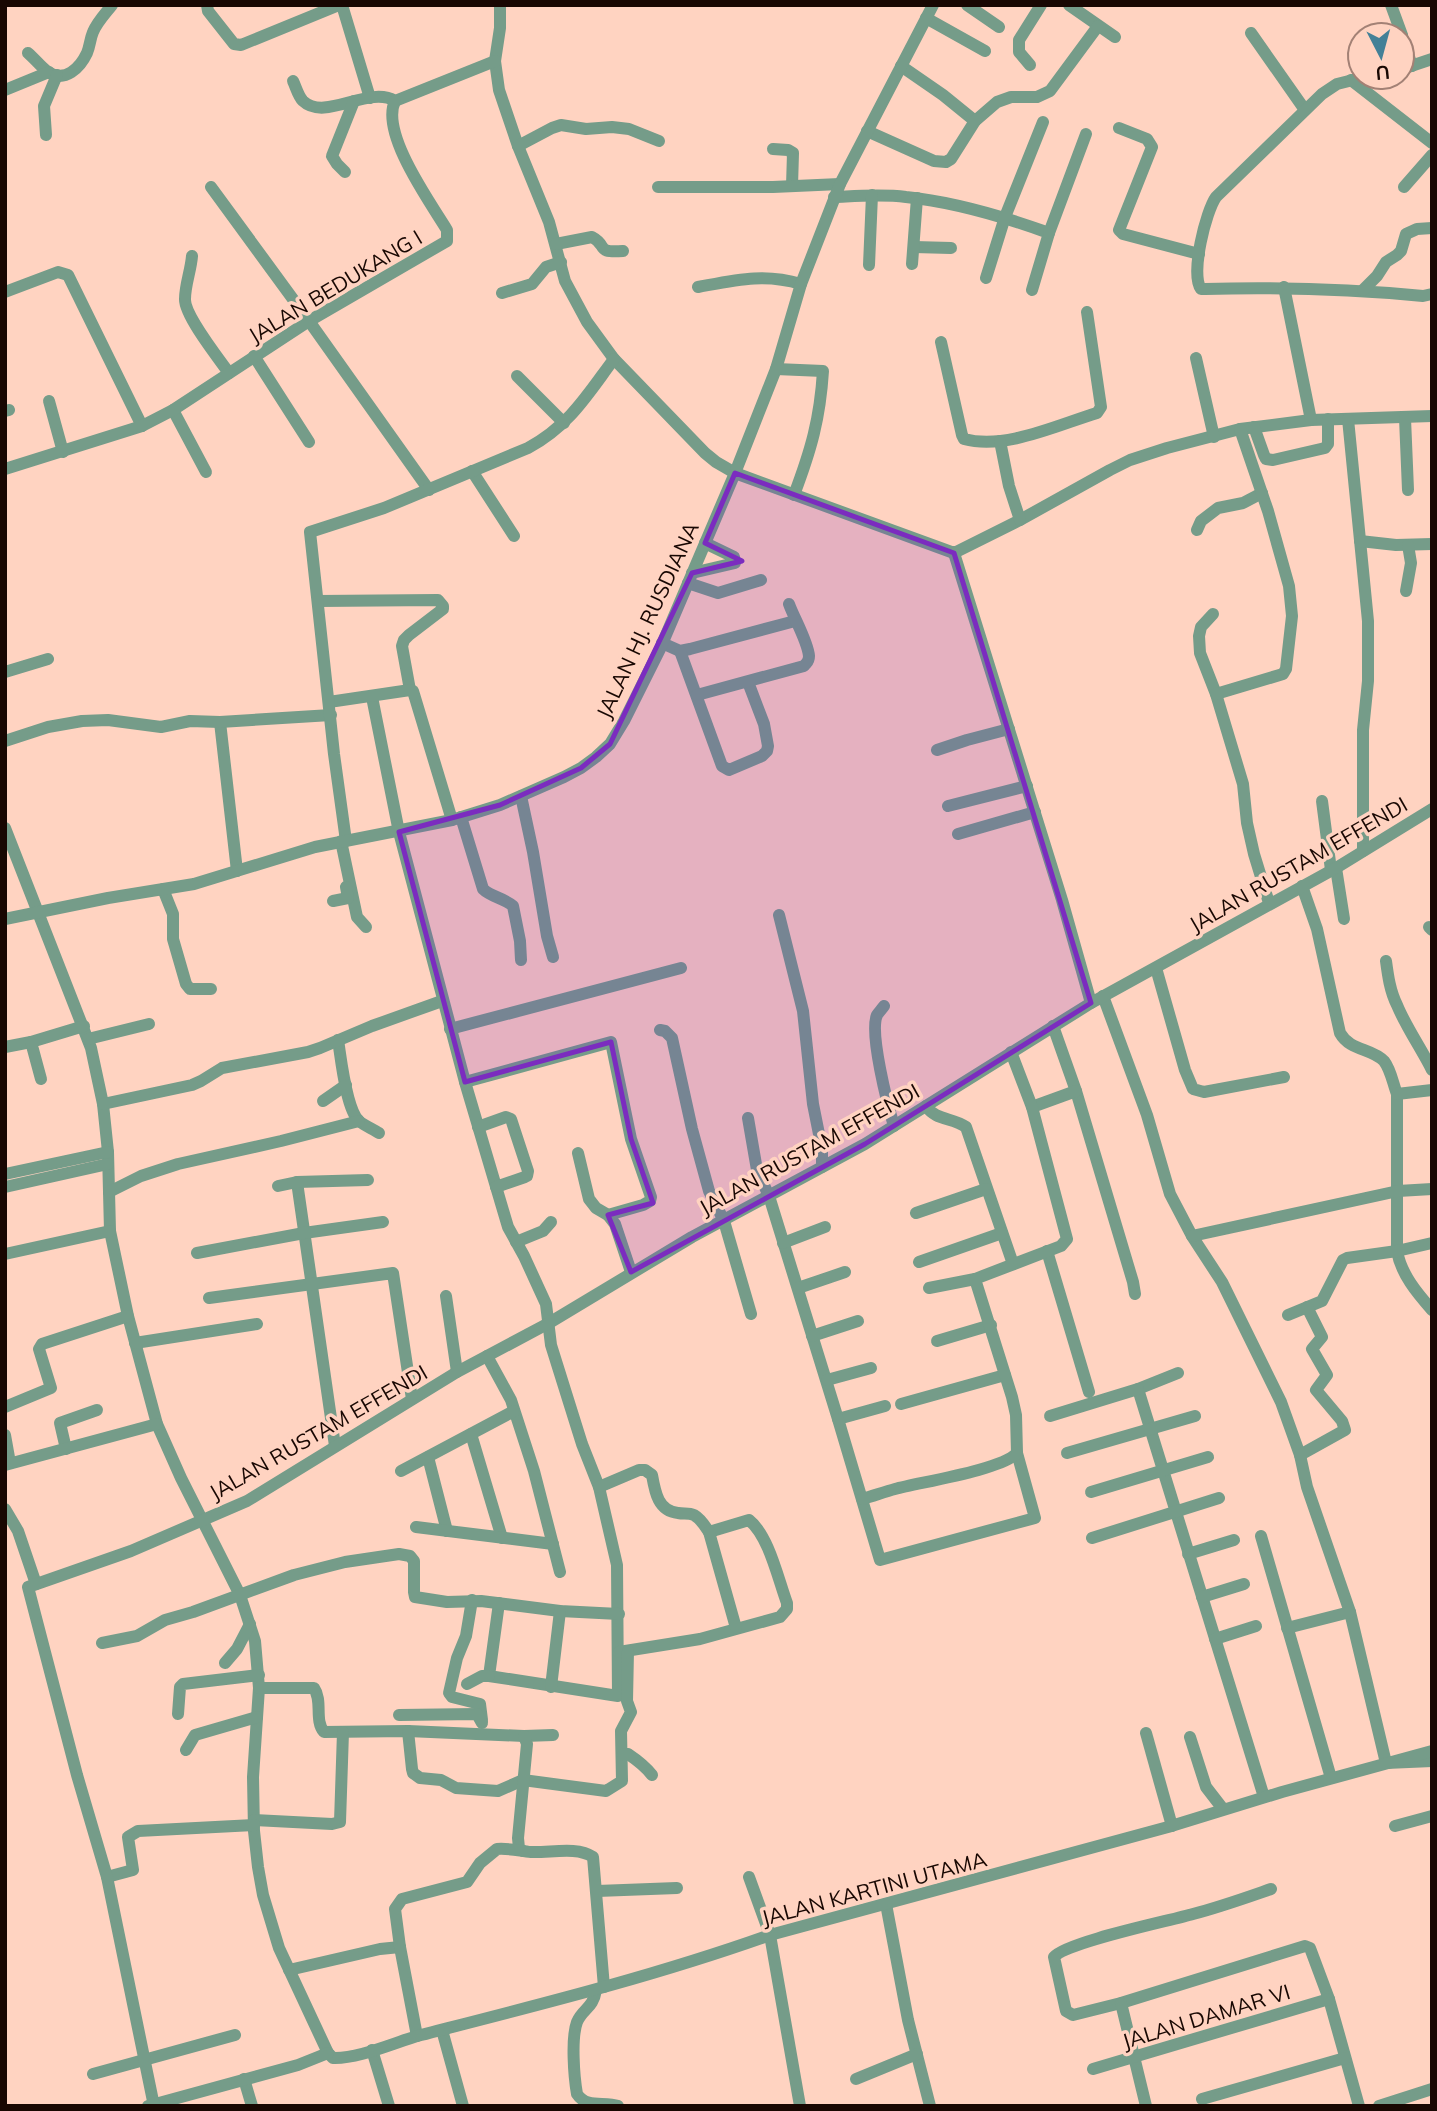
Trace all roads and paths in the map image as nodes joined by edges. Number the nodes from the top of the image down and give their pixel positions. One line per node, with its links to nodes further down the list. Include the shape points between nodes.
1 (112, 5): 19 (street, via 97,24 79,68)
2 (207, 5): 3 (street, via 234,44 241,45)
3 (340, 5): 24 (street)
4 (500, 5): 16 (street)
5 (933, 5): 9 (street, JALAN HJ. RUSDIANA)
6 (967, 5): 11 (street)
7 (1041, 5): 17 (street, via 1018,40 1019,52)
8 (1075, 7): 10 (street)
9 (926, 18): 14 (street); 18 (street, JALAN HJ. RUSDIANA)
10 (1098, 26): 13 (street); 28 (street, via 1051,91 1037,97 1003,99)
11 (999, 27)
12 (1251, 33): 27 (street)
13 (1115, 37)
14 (985, 51)
15 (28, 53): 19 (street)
16 (495, 61): 26 (street); 36 (street, via 502,104)
17 (1030, 65)
18 (901, 66): 28 (street); 31 (street, JALAN HJ. RUSDIANA)
19 (53, 74): 22 (street); 33 (street, via 44,106)
20 (293, 80): 25 (street, via 300,98 310,105)
21 (1346, 82): 27 (street, via 1330,88)
22 (5, 90)
23 (1365, 91): 35 (street)
24 (369, 98): 25 (street); 26 (street)
25 (354, 101): 39 (street, via 332,156)
26 (395, 101): 70 (street, JALAN BEDUKANG I, via 394,125 406,164 447,230 447,241)
27 (1305, 110): 55 (street, via 1216,197 1209,208)
28 (975, 121): 31 (street, via 946,162)
29 (1043, 122): 48 (street)
30 (1119, 128): 55 (street, via 1147,139 1152,147 1119,230)
31 (867, 131): 40 (street, JALAN HJ. RUSDIANA)
32 (1086, 134): 50 (street)
33 (46, 135)
34 (659, 141): 36 (street, via 629,129 561,125)
35 (1432, 143)
36 (518, 146): 51 (street)
37 (773, 149): 41 (street, via 793,153)
38 (1432, 155): 44 (street)
39 (345, 172)
40 (840, 184): 41 (street); 46 (street, JALAN HJ. RUSDIANA)
41 (792, 186): 43 (street)
42 (211, 187): 70 (street)
43 (658, 187)
44 (1404, 187)
45 (872, 195): 46 (street); 47 (street); 59 (street)
46 (834, 197): 61 (street, JALAN HJ. RUSDIANA)
47 (917, 198): 48 (street); 52 (street)
48 (1005, 217): 50 (street); 60 (street)
49 (1432, 228): 65 (street, via 1406,234 1398,255 1385,262)
50 (1049, 233): 64 (street)
51 (556, 244): 54 (street, via 592,237 607,252); 57 (street)
52 (914, 247): 53 (street); 58 (street)
53 (951, 248)
54 (623, 251)
55 (1199, 254): 63 (street, via 1197,284 1201,289)
56 (192, 256): 76 (street, via 186,306)
57 (561, 262): 67 (street, via 546,267 532,284); 74 (street, via 576,303)
58 (912, 264)
59 (869, 265)
60 (986, 278)
61 (802, 284): 62 (street, via 767,277); 75 (street, JALAN HJ. RUSDIANA)
62 (698, 287)
63 (1283, 287): 65 (street); 84 (street)
64 (1032, 290)
65 (1363, 290): 68 (street)
66 (5, 292): 86 (street, via 58,272 68,275)
67 (502, 293)
68 (1432, 294)
69 (1087, 312): 90 (street, via 1101,407 1097,413)
70 (309, 321): 72 (street, JALAN BEDUKANG I); 97 (street)
71 (941, 342): 90 (street, via 962,435 968,440)
72 (254, 356): 76 (street, JALAN BEDUKANG I); 91 (street)
73 (1196, 358): 89 (street)
74 (614, 359): 85 (street); 96 (street, via 698,446)
75 (776, 369): 96 (street, JALAN HJ. RUSDIANA); 100 (street, via 823,371 811,450)
76 (229, 373): 79 (street, JALAN BEDUKANG I)
77 (517, 376): 85 (street)
78 (49, 401): 92 (street)
79 (173, 410): 86 (street, JALAN BEDUKANG I); 95 (street)
80 (1432, 416): 81 (street)
81 (1405, 418): 83 (street); 98 (street)
82 (1328, 419): 83 (street); 84 (street); 87 (street, via 1325,448 1269,460)
83 (1348, 419): 104 (street)
84 (1311, 420): 87 (street)
85 (564, 423): 94 (street, via 528,448)
86 (142, 426): 92 (street, JALAN BEDUKANG I)
87 (1254, 427): 88 (street)
88 (1240, 429): 89 (street); 99 (street)
89 (1214, 437): 101 (street, via 1130,460)
90 (1000, 441): 101 (street)
91 (309, 442)
92 (63, 452): 93 (street, JALAN BEDUKANG I)
93 (5, 470)
94 (472, 471): 97 (street); 103 (street)
95 (206, 472)
96 (735, 473): 100 (street); 105 (street, JALAN HJ. RUSDIANA)
97 (429, 490): 112 (street, via 310,532)
98 (1408, 490)
99 (1262, 493): 102 (street, via 1244,503 1218,508); 122 (street, via 1290,594 1292,623 1286,669 1280,675)
100 (794, 495): 108 (street)
101 (1020, 520): 108 (street)
102 (1197, 530)
103 (514, 536)
104 (1360, 541): 107 (street); 141 (street, via 1368,621)
105 (705, 543): 109 (street, JALAN HJ. RUSDIANA); 109 (street, via 734,557 735,563)
106 (1432, 544): 107 (street)
107 (1408, 545): 111 (street, via 1412,563)
108 (954, 553): 127 (street)
109 (690, 578): 110 (street, via 718,593); 116 (street, JALAN HJ. RUSDIANA)
110 (761, 580)
111 (1406, 591)
112 (318, 601): 121 (street, via 438,600 443,609 402,646); 125 (street)
113 (789, 604): 115 (street)
114 (1213, 614): 122 (street, via 1199,636 1200,653)
115 (795, 621): 117 (street); 120 (street, via 807,663)
116 (662, 643): 117 (street); 131 (street, JALAN HJ. RUSDIANA, via 610,744 582,768)
117 (680, 651): 123 (street)
118 (48, 659): 119 (street)
119 (5, 673)
120 (748, 682): 123 (street); 123 (street, via 768,746 762,756 734,770 722,766)
121 (410, 690): 124 (street); 136 (street)
122 (1216, 694): 147 (street, via 1243,784 1247,822)
123 (697, 695)
124 (372, 697): 125 (street); 138 (street)
125 (330, 709): 126 (street); 140 (street)
126 (220, 722): 128 (street, via 184,721 161,727 82,721); 143 (street)
127 (1009, 729): 129 (street); 130 (street)
128 (5, 741)
129 (937, 750)
130 (1027, 786): 133 (street); 135 (street)
131 (521, 796): 136 (street, JALAN HJ. RUSDIANA); 153 (street)
132 (1322, 801): 142 (street)
133 (948, 806)
134 (1432, 809): 141 (street, JALAN RUSTAM EFFENDI)
135 (1035, 813): 139 (street); 159 (street)
136 (457, 818): 138 (street, JALAN HJ. RUSDIANA); 154 (street, via 483,889 513,906)
137 (5, 828): 148 (street)
138 (399, 832): 140 (street, JALAN HJ. RUSDIANA); 160 (street)
139 (958, 834)
140 (342, 841): 143 (street, JALAN HJ. RUSDIANA); 146 (street, via 348,898); 152 (street, via 357,917)
141 (1363, 851): 142 (street, JALAN RUSTAM EFFENDI)
142 (1333, 869): 144 (street, JALAN RUSTAM EFFENDI); 151 (street)
143 (237, 871): 145 (street, JALAN HJ. RUSDIANA)
144 (1302, 886): 147 (street, JALAN RUSTAM EFFENDI); 178 (street, via 1317,929 1340,1034 1350,1045 1383,1061)
145 (163, 890): 148 (street, JALAN HJ. RUSDIANA); 158 (street, via 173,914 173,939 186,984 190,989)
146 (333, 901)
147 (1269, 903): 157 (street, JALAN RUSTAM EFFENDI)
148 (40, 913): 150 (street, JALAN HJ. RUSDIANA); 166 (street)
149 (779, 915): 190 (street, via 803,1012)
150 (5, 919)
151 (1344, 919)
152 (366, 927)
153 (553, 957)
154 (521, 960)
155 (1386, 961): 171 (street, via 1397,1006)
156 (681, 968): 164 (street)
157 (1156, 968): 159 (street, JALAN RUSTAM EFFENDI); 172 (street, via 1193,1089 1204,1092)
158 (211, 989)
159 (1097, 1000): 163 (street, JALAN RUSTAM EFFENDI); 211 (street, via 1147,1115 1170,1194)
160 (442, 1001): 164 (street); 167 (street)
161 (884, 1006): 186 (street, via 877,1015 877,1044)
162 (149, 1024): 166 (street)
163 (1053, 1026): 170 (street, JALAN RUSTAM EFFENDI); 177 (street)
164 (450, 1029): 173 (street)
165 (660, 1030): 204 (street, via 672,1038 709,1191)
166 (86, 1032): 168 (street); 180 (street)
167 (338, 1040): 175 (street); 180 (street, via 307,1052 222,1069 192,1084)
168 (31, 1042): 169 (street); 174 (street)
169 (5, 1047)
170 (1011, 1052): 181 (street, JALAN RUSTAM EFFENDI); 182 (street)
171 (1432, 1070)
172 (1284, 1077)
173 (464, 1078): 185 (street); 203 (street, via 611,1041 631,1139 651,1197 648,1203)
174 (41, 1079)
175 (346, 1086): 179 (street); 183 (street)
176 (1432, 1090): 178 (street)
177 (1076, 1091): 182 (street); 227 (street)
178 (1396, 1094): 200 (street)
179 (324, 1101)
180 (103, 1104): 189 (street)
181 (926, 1106): 186 (street, JALAN RUSTAM EFFENDI); 197 (street, via 936,1116 966,1127)
182 (1031, 1107): 215 (street, via 1068,1239)
183 (354, 1113): 187 (street); 199 (street, via 281,1141 178,1164)
184 (748, 1118): 201 (street, via 757,1170)
185 (478, 1126): 196 (street); 196 (street, via 511,1119 528,1171 525,1177)
186 (894, 1126): 190 (street, JALAN RUSTAM EFFENDI)
187 (379, 1133)
188 (578, 1153): 203 (street, via 589,1199)
189 (108, 1161): 191 (street); 195 (street); 199 (street)
190 (822, 1167): 201 (street, JALAN RUSTAM EFFENDI)
191 (5, 1174)
192 (368, 1180): 193 (street)
193 (297, 1182): 194 (street); 209 (street)
194 (278, 1186)
195 (5, 1187)
196 (496, 1187): 212 (street)
197 (986, 1189): 202 (street); 210 (street)
198 (1432, 1189): 200 (street)
199 (109, 1190): 208 (street)
200 (1398, 1191): 211 (street); 216 (street)
201 (769, 1196): 204 (street, JALAN RUSTAM EFFENDI); 214 (street)
202 (915, 1213)
203 (608, 1215): 221 (street)
204 (724, 1220): 221 (street, JALAN RUSTAM EFFENDI); 232 (street)
205 (383, 1222): 209 (street)
206 (551, 1222): 212 (street, via 543,1231)
207 (825, 1227): 214 (street)
208 (110, 1231): 218 (street); 234 (street)
209 (304, 1233): 217 (street); 224 (street)
210 (1002, 1233): 219 (street); 220 (street)
211 (1192, 1236): 267 (street, via 1222,1282 1281,1402)
212 (516, 1242): 236 (street, via 546,1304)
213 (1432, 1242): 216 (street)
214 (783, 1243): 225 (street)
215 (1047, 1251): 220 (street); 249 (street)
216 (1397, 1251): 230 (street, via 1343,1260 1325,1297); 231 (street, via 1415,1290)
217 (197, 1253)
218 (5, 1254)
219 (919, 1262)
220 (1013, 1264): 223 (street)
221 (631, 1272): 236 (street, JALAN RUSTAM EFFENDI)
222 (845, 1272): 225 (street)
223 (975, 1279): 226 (street); 238 (street)
224 (312, 1284): 229 (street); 250 (street, via 393,1273); 263 (street)
225 (798, 1288): 239 (street)
226 (929, 1288)
227 (1135, 1294)
228 (446, 1296): 244 (street)
229 (209, 1298)
230 (1307, 1307): 233 (street); 267 (street, via 1322,1337 1312,1352 1327,1375 1315,1390 1345,1430)
231 (1432, 1310)
232 (751, 1314)
233 (1288, 1315)
234 (128, 1316): 241 (street); 253 (street, via 42,1343 39,1349 51,1388)
235 (858, 1321): 239 (street)
236 (549, 1323): 242 (street, JALAN RUSTAM EFFENDI); 273 (street, via 551,1345)
237 (257, 1324): 241 (street)
238 (991, 1325): 240 (street); 246 (street)
239 (812, 1336): 247 (street)
240 (937, 1341)
241 (135, 1343): 259 (street)
242 (487, 1356): 244 (street, JALAN RUSTAM EFFENDI); 255 (street)
243 (871, 1368): 247 (street)
244 (457, 1372): 250 (street, JALAN RUSTAM EFFENDI)
245 (1178, 1373): 248 (street)
246 (1005, 1375): 251 (street); 265 (street, via 1016,1415)
247 (827, 1380): 258 (street)
248 (1138, 1389): 256 (street); 260 (street)
249 (1089, 1392)
250 (412, 1399): 263 (street, JALAN RUSTAM EFFENDI)
251 (901, 1404)
252 (885, 1406): 258 (street)
253 (5, 1407)
254 (97, 1410): 264 (street, via 60,1423)
255 (514, 1411): 261 (street); 287 (street)
256 (1050, 1416)
257 (1195, 1416): 260 (street)
258 (838, 1419): 276 (street)
259 (157, 1424): 264 (street); 279 (street)
260 (1150, 1429): 266 (street); 271 (street)
261 (471, 1434): 268 (street); 284 (street)
262 (5, 1435): 270 (street)
263 (335, 1446): 279 (street, JALAN RUSTAM EFFENDI)
264 (66, 1449): 270 (street)
265 (1017, 1453): 276 (street, via 979,1469); 276 (street, via 1035,1518 880,1560)
266 (1067, 1453)
267 (1300, 1455): 297 (street)
268 (428, 1457): 272 (street); 281 (street)
269 (1208, 1457): 271 (street)
270 (8, 1464)
271 (1163, 1470): 274 (street); 278 (street)
272 (401, 1471)
273 (599, 1487): 282 (street, via 645,1470 652,1475 662,1505 697,1517); 298 (street, via 617,1565)
274 (1091, 1492)
275 (1219, 1498): 278 (street)
276 (863, 1499)
277 (5, 1508): 290 (street)
278 (1175, 1512): 285 (street); 288 (street)
279 (204, 1521): 290 (street, JALAN RUSTAM EFFENDI); 292 (street)
280 (416, 1527): 281 (street)
281 (447, 1531): 284 (street)
282 (709, 1532): 301 (street); 301 (street, via 752,1522 763,1537 787,1603 780,1617)
283 (1261, 1536): 302 (street)
284 (502, 1538): 287 (street)
285 (1092, 1538)
286 (1234, 1540): 288 (street)
287 (553, 1544): 289 (street)
288 (1188, 1554): 293 (street)
289 (560, 1572)
290 (36, 1584): 337 (street, via 28,1587)
291 (1244, 1584): 293 (street)
292 (240, 1595): 294 (street, via 294,1575 399,1554 414,1561 415,1597); 299 (street); 304 (street, via 165,1620 137,1636)
293 (1202, 1597): 303 (street)
294 (472, 1600): 295 (street); 314 (street, via 449,1693 452,1698 480,1704)
295 (499, 1603): 296 (street); 307 (street)
296 (560, 1611): 298 (street); 310 (street)
297 (1350, 1612): 302 (street); 326 (street)
298 (619, 1614): 305 (street)
299 (250, 1624): 306 (street); 308 (street)
300 (1256, 1626): 303 (street)
301 (736, 1628): 305 (street)
302 (1287, 1628): 328 (street)
303 (1215, 1639): 330 (street)
304 (102, 1643)
305 (624, 1651): 310 (street, via 618,1696); 324 (street, via 631,1712 621,1731)
306 (225, 1663)
307 (489, 1676): 309 (street); 310 (street)
308 (259, 1681): 311 (street, via 183,1684); 313 (street); 316 (street, via 314,1688 321,1731)
309 (467, 1684)
310 (551, 1687)
311 (178, 1714)
312 (398, 1715): 314 (street, via 477,1714)
313 (257, 1717): 322 (street, via 195,1735); 333 (street)
314 (482, 1720): 318 (street)
315 (408, 1731): 316 (street); 318 (street); 329 (street, via 413,1773 420,1778 441,1780 456,1788 495,1791)
316 (343, 1732): 333 (street, via 340,1822)
317 (1146, 1733): 334 (street)
318 (482, 1734): 320 (street)
319 (553, 1735): 320 (street)
320 (524, 1737): 329 (street)
321 (1191, 1737): 331 (street, via 1206,1787)
322 (186, 1751)
323 (1432, 1751): 326 (street, JALAN KARTINI UTAMA)
324 (623, 1755): 327 (street, via 645,1765); 329 (street, via 622,1781 606,1791)
325 (1432, 1761): 326 (street)
326 (1386, 1763): 328 (street, JALAN KARTINI UTAMA)
327 (652, 1775)
328 (1331, 1778): 330 (street, JALAN KARTINI UTAMA)
329 (523, 1780): 336 (street, via 518,1838)
330 (1264, 1797): 331 (street, JALAN KARTINI UTAMA)
331 (1223, 1809): 334 (street, JALAN KARTINI UTAMA)
332 (1432, 1816): 335 (street)
333 (254, 1823): 337 (street, via 134,1832 128,1837 133,1870); 345 (street, via 263,1895)
334 (1172, 1826): 342 (street, JALAN KARTINI UTAMA)
335 (1395, 1826)
336 (523, 1851): 341 (street, via 589,1854); 344 (street, via 497,1849 467,1882 402,1899 395,1909)
337 (107, 1877): 357 (street)
338 (749, 1877): 343 (street)
339 (677, 1888): 341 (street)
340 (1271, 1889): 348 (street, via 1056,1953 1069,2014)
341 (597, 1891): 346 (street)
342 (886, 1905): 343 (street, JALAN KARTINI UTAMA); 354 (street)
343 (770, 1935): 346 (street, JALAN KARTINI UTAMA); 371 (street)
344 (400, 1947): 345 (street); 351 (street)
345 (289, 1970): 353 (street)
346 (600, 1989): 349 (street, JALAN KARTINI UTAMA); 370 (street, via 577,2022 577,2094 589,2104)
347 (1329, 1999): 348 (street, via 1310,1948 1298,1946); 355 (street, JALAN DAMAR VI); 356 (street)
348 (1121, 2003): 355 (street)
349 (443, 2030): 351 (street, JALAN KARTINI UTAMA); 369 (street)
350 (235, 2035): 357 (street)
351 (417, 2036): 352 (street, JALAN KARTINI UTAMA)
352 (372, 2049): 353 (street, JALAN KARTINI UTAMA, via 340,2058); 368 (street)
353 (328, 2053): 360 (street)
354 (917, 2054): 361 (street); 372 (street)
355 (1136, 2057): 358 (street, JALAN DAMAR VI); 373 (street)
356 (1345, 2058): 364 (street); 374 (street)
357 (145, 2060): 359 (street); 365 (street)
358 (1093, 2069)
359 (93, 2074)
360 (244, 2079): 363 (street); 367 (street)
361 (856, 2079)
362 (1432, 2089): 375 (street)
363 (199, 2091): 365 (street); 366 (street)
364 (1202, 2099)
365 (152, 2105)
366 (204, 2106)
367 (252, 2106)
368 (389, 2106)
369 (463, 2106)
370 (618, 2106)
371 (800, 2106)
372 (930, 2106)
373 (1146, 2106)
374 (1359, 2106)
375 (1379, 2106)

